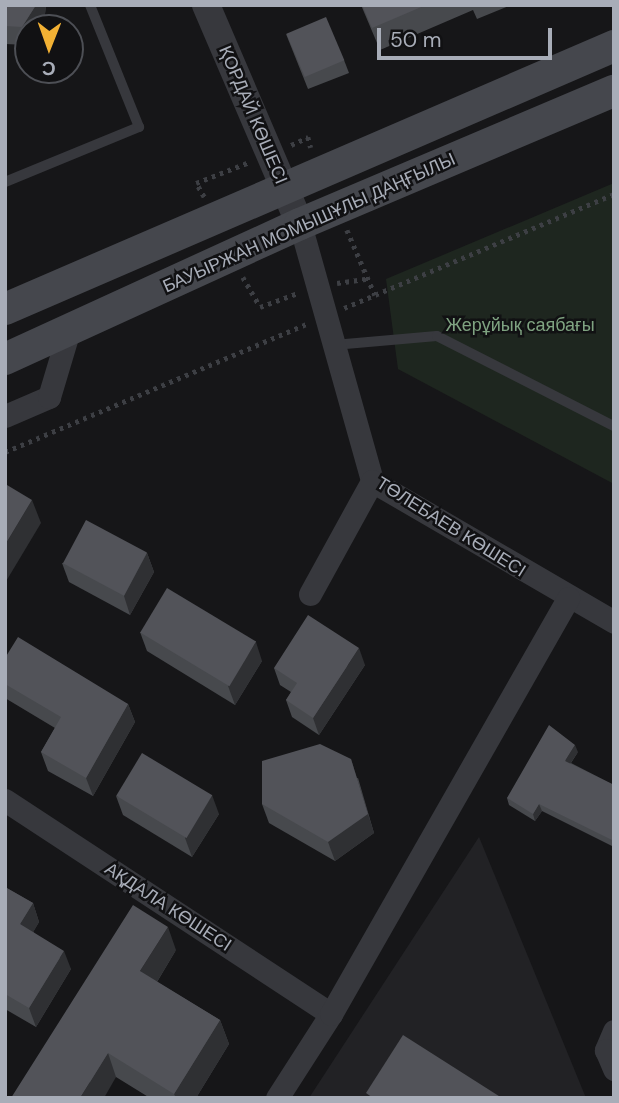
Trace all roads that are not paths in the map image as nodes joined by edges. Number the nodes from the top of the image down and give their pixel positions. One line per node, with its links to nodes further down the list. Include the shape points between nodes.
1 (90, 5): 5 (lane, via 139,127)
2 (206, 5): 6 (street, ҚОРДАЙ КӨШЕСІ)
3 (614, 46): 6 (main road)
4 (614, 92): 7 (main road, БАУЫРЖАН МОМЫШҰЛЫ ДАҢҒЫЛЫ)
5 (5, 181)
6 (284, 186): 7 (street, ҚОРДАЙ КӨШЕСІ); 8 (main road)
7 (300, 225): 9 (main road, БАУЫРЖАН МОМЫШҰЛЫ ДАҢҒЫЛЫ); 10 (street, ТӨЛЕБАЕВ КӨШЕСІ)
8 (5, 309)
9 (69, 330): 11 (main road, БАУЫРЖАН МОМЫШҰЛЫ ДАҢҒЫЛЫ); 12 (street, via 49,397)
10 (334, 345): 13 (lane, via 437,336); 14 (street, ТӨЛЕБАЕВ КӨШЕСІ)
11 (5, 359)
12 (5, 416)
13 (614, 426)
14 (372, 481): 15 (street); 16 (street, ТӨЛЕБАЕВ КӨШЕСІ)
15 (310, 594)
16 (568, 598): 17 (street, ТӨЛЕБАЕВ КӨШЕСІ); 19 (street)
17 (614, 622)
18 (5, 800): 19 (street, АҚДАЛА КӨШЕСІ)
19 (331, 1014): 22 (street)
20 (614, 1031): 21 (street, via 606,1050)
21 (614, 1069)
22 (277, 1098)

